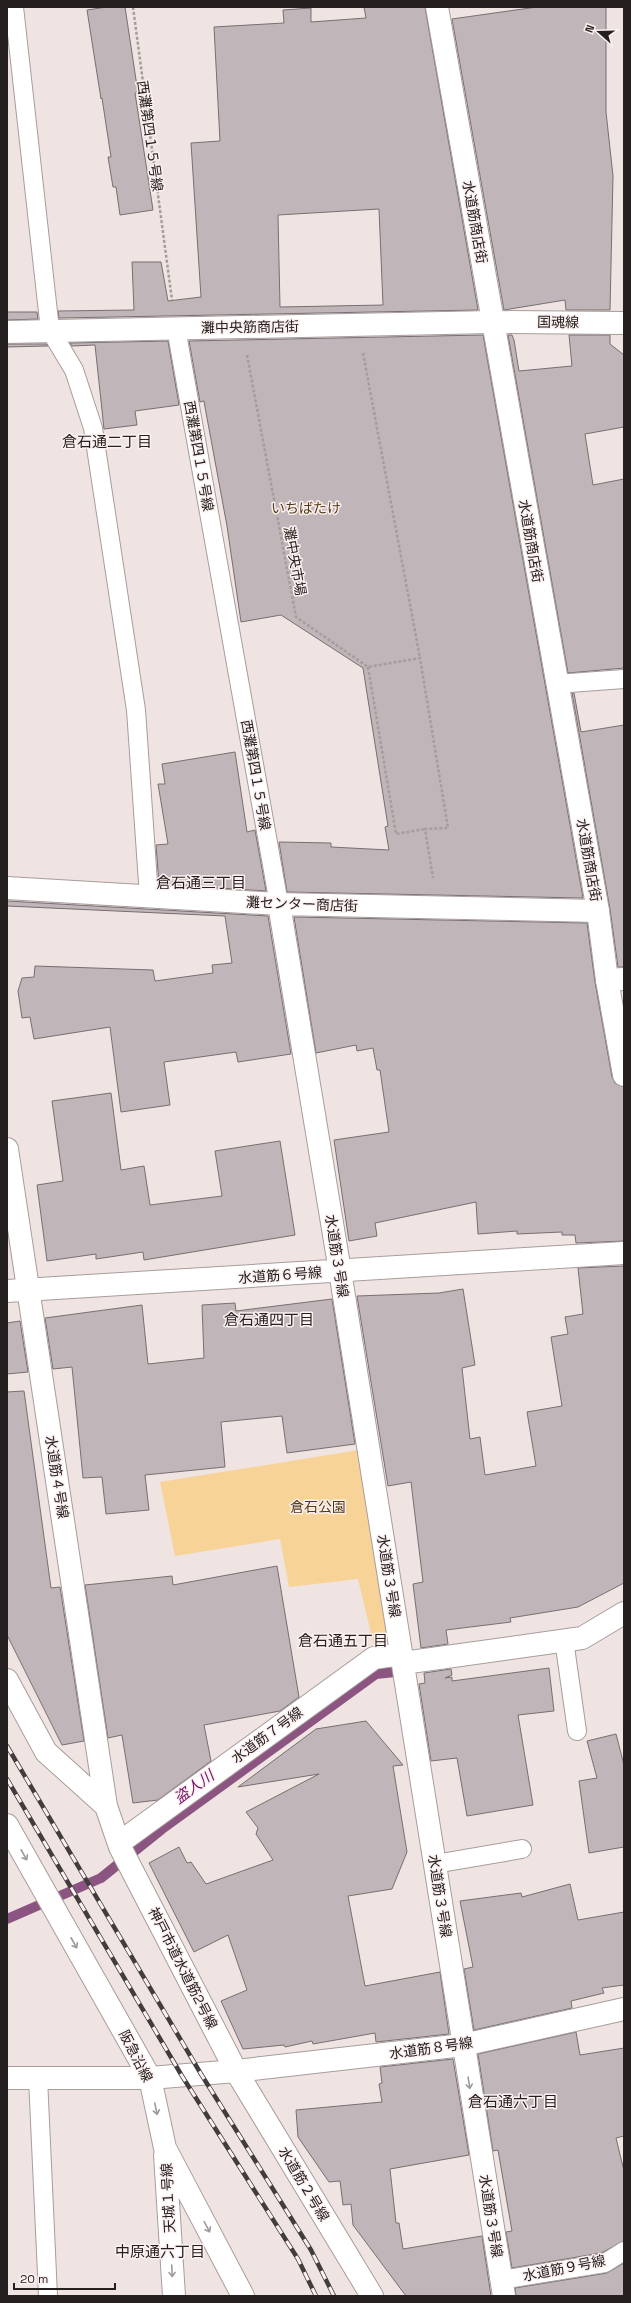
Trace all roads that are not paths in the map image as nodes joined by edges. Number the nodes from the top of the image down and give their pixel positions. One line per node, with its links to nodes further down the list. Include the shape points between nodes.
1 (14, 7): 6 (lane)
2 (437, 7): 3 (street, 水道筋商店街)
3 (492, 322): 4 (street, 国魂線); 5 (street, 灘中央筋商店街); 9 (street, 水道筋商店街)
4 (624, 323)
5 (176, 328): 6 (street, 灘中央筋商店街); 12 (lane, 西灘第四１５号線)
6 (50, 330): 7 (street, 灘中央筋商店街); 11 (lane, via 74,370 93,428 136,710)
7 (7, 332)
8 (624, 679): 9 (lane)
9 (556, 684): 13 (street, 水道筋商店街)
10 (7, 888): 11 (street, 灘センター商店街)
11 (149, 897): 12 (street, 灘センター商店街)
12 (279, 904): 13 (street, 灘センター商店街); 18 (street, 水道筋３号線)
13 (598, 911): 14 (street, 水道筋商店街)
14 (616, 979): 15 (street, 水道筋商店街)
15 (624, 1075)
16 (7, 1149): 19 (street, 水道筋４号線)
17 (624, 1253): 18 (street, 水道筋６号線)
18 (340, 1271): 19 (street, 水道筋６号線); 23 (street, 水道筋３号線)
19 (29, 1290): 20 (street, 水道筋６号線); 26 (street, 水道筋４号線)
20 (7, 1291)
21 (624, 1613): 22 (street, 水道筋７号線, via 582,1638)
22 (564, 1640): 23 (street, 水道筋７号線); 25 (lane)
23 (402, 1659): 29 (street, 水道筋７号線, via 374,1658); 30 (street, 水道筋３号線)
24 (7, 1680): 26 (street, 神戸市道水道筋2号線, via 46,1752)
25 (576, 1731)
26 (106, 1806): 29 (street, 神戸市道水道筋2号線)
27 (7, 1825): 36 (street, 阪急沿線, one-way to 36)
28 (522, 1849): 30 (lane)
29 (123, 1852): 33 (street, 神戸市道水道筋2号線)
30 (435, 1864): 32 (street, 水道筋３号線)
31 (624, 2009): 32 (street, 水道筋８号線)
32 (463, 2045): 33 (street, 水道筋８号線); 39 (street, 水道筋３号線, one-way to 39)
33 (236, 2071): 36 (street, 水道筋８号線); 43 (street, 水道筋２号線)
34 (7, 2078): 35 (street, 水道筋８号線)
35 (38, 2078): 36 (street, 水道筋８号線); 40 (lane)
36 (150, 2078): 37 (street, 阪急沿線, one-way to 37)
37 (165, 2148): 41 (street, 天城１号線, one-way to 41); 42 (street, 阪急沿線, one-way to 42)
38 (624, 2251): 39 (lane, 水道筋９号線, via 605,2262)
39 (503, 2288)
40 (48, 2296)
41 (174, 2296)
42 (243, 2296)
43 (372, 2296)

